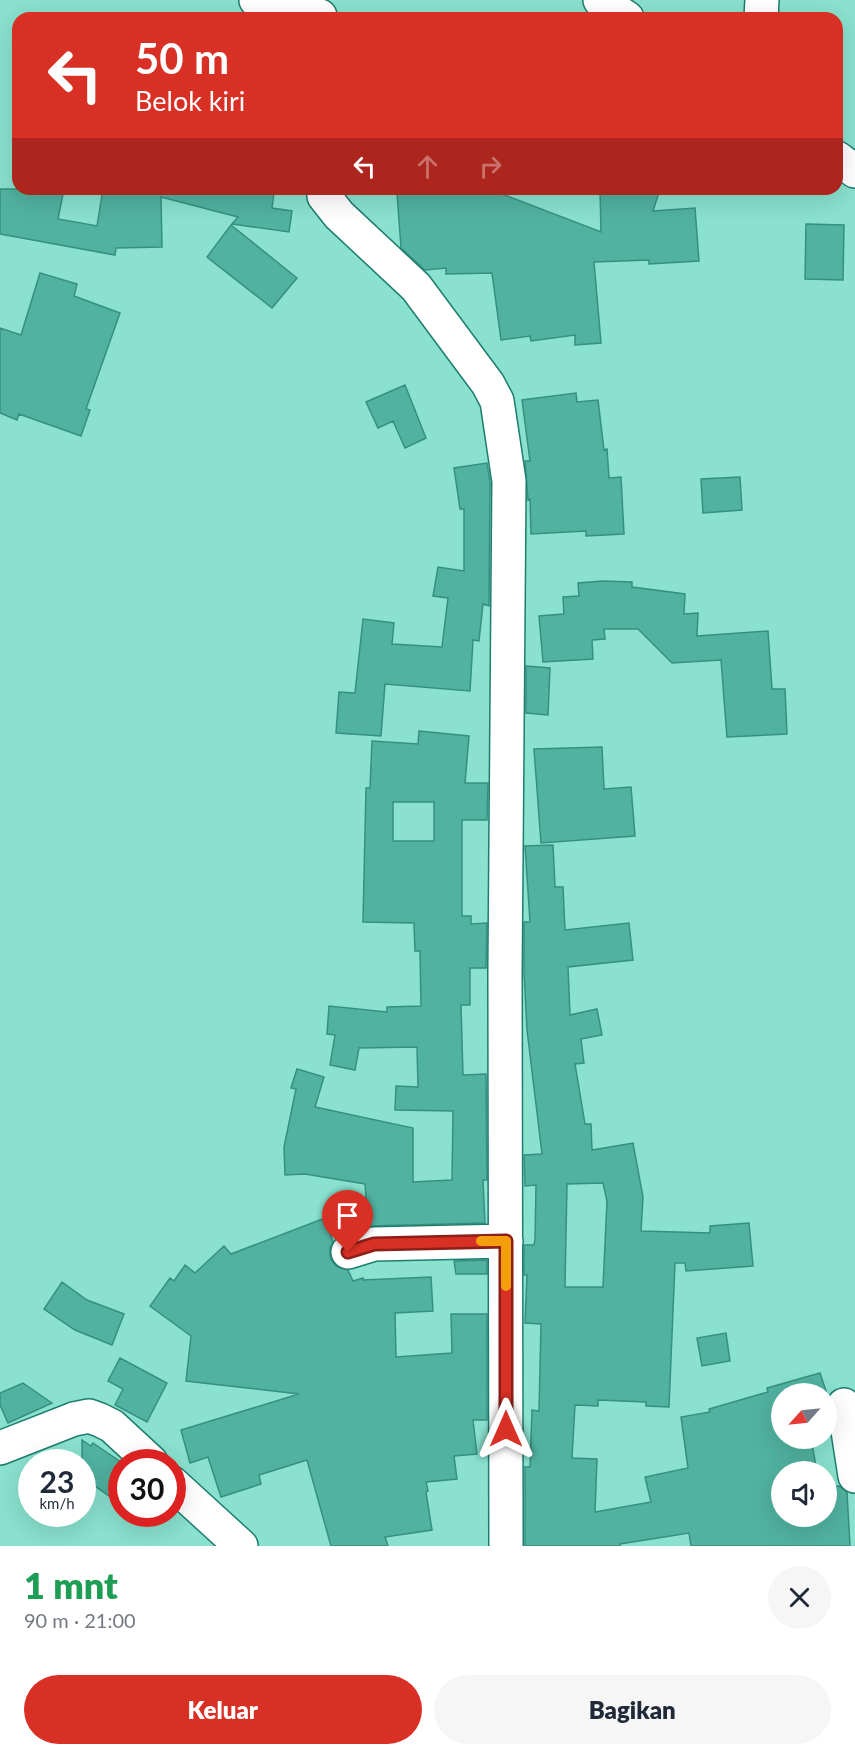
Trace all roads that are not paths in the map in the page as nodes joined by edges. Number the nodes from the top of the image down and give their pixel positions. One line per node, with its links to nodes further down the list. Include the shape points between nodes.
1 (256, 0): 3 (street)
2 (600, 0): 4 (street)
3 (322, 11)
4 (618, 12)
5 (320, 195): 6 (street, via 416,287 497,401 509,481)
6 (506, 1241): 7 (street, via 374,1244); 14 (street)
7 (348, 1252)
8 (844, 1405): 11 (street)
9 (0, 1448): 10 (street, via 89,1416 112,1426)
10 (136, 1449)
11 (855, 1476)
12 (186, 1496): 13 (street)
13 (241, 1546)
14 (506, 1546)

